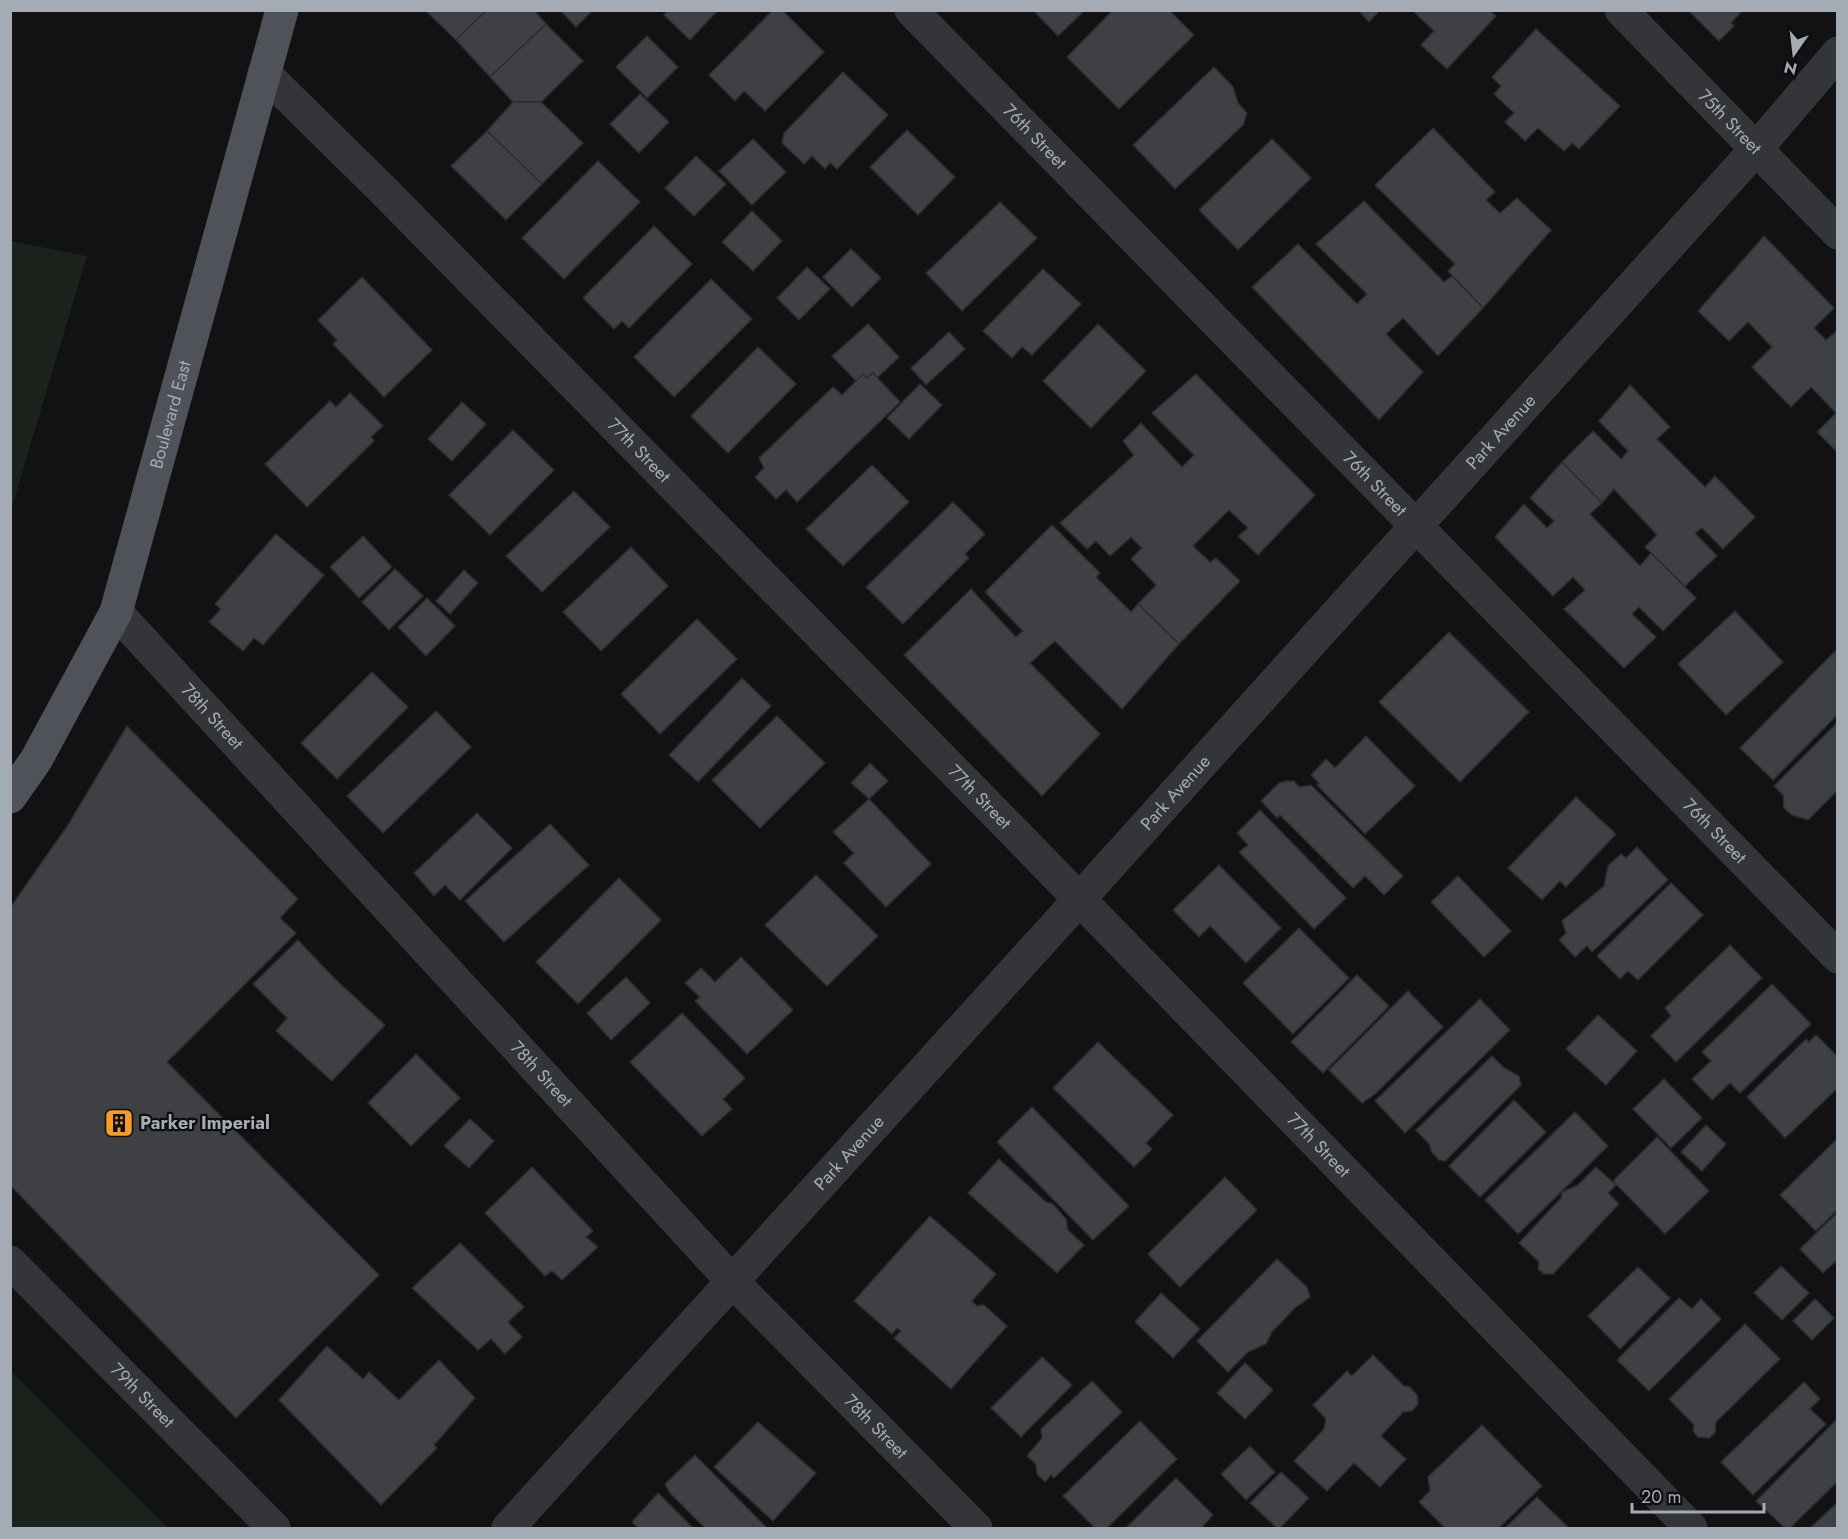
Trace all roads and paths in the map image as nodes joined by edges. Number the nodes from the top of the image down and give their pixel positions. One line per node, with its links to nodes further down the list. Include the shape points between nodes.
1 (282, 10): 5 (main road, Boulevard East)
2 (911, 10): 8 (street, 76th Street)
3 (1621, 10): 6 (street, 75th Street)
4 (1838, 53): 6 (street, Park Avenue)
5 (264, 73): 9 (main road, Boulevard East); 11 (street, 77th Street)
6 (1755, 149): 7 (street, 75th Street); 8 (street, Park Avenue)
7 (1838, 233)
8 (1415, 524): 11 (street, Park Avenue); 12 (street, 76th Street)
9 (116, 612): 10 (main road, Boulevard East, via 36,760); 14 (street, 78th Street)
10 (10, 796)
11 (1080, 899): 14 (street, Park Avenue); 18 (street, 77th Street)
12 (1838, 957)
13 (10, 1262): 15 (street, 79th Street)
14 (733, 1282): 16 (street, Park Avenue); 17 (street, 78th Street)
15 (274, 1528)
16 (508, 1528)
17 (976, 1528)
18 (1691, 1528)

